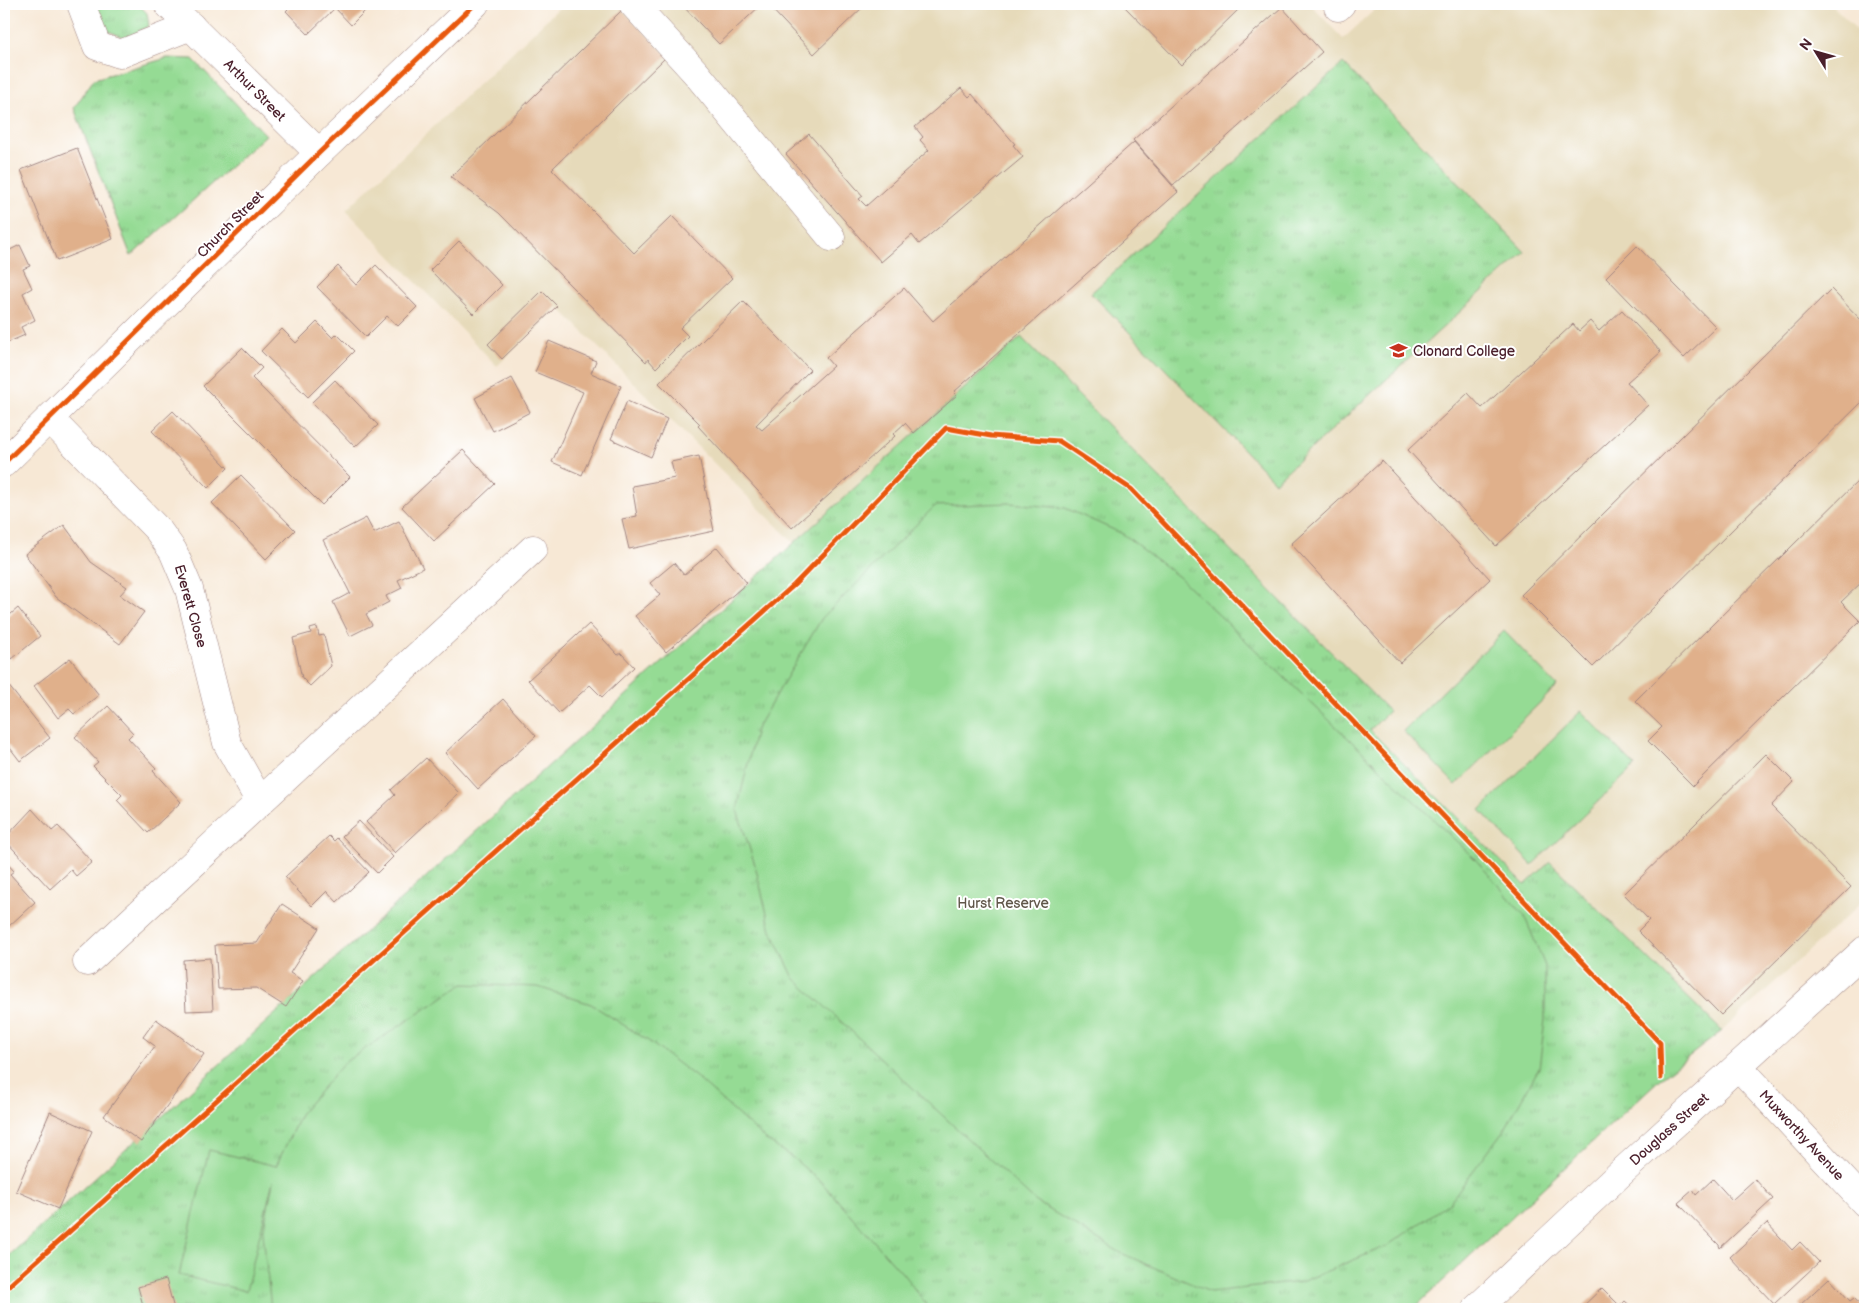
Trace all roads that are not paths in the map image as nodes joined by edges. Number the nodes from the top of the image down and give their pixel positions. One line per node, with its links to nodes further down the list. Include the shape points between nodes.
1 (81, 4): 5 (street, via 97,46 120,54)
2 (168, 4): 5 (street, Arthur Street)
3 (475, 4): 6 (street, Church Street)
4 (633, 4): 7 (street, via 696,73)
5 (191, 26): 6 (street, Arthur Street)
6 (319, 152): 8 (street, Church Street)
7 (831, 237)
8 (50, 419): 9 (street, Church Street); 11 (street, Everett Close, via 158,530 173,551 189,588 227,743)
9 (4, 463)
10 (533, 549): 11 (street)
11 (260, 802): 13 (street)
12 (1865, 950): 14 (street, Douglass Street)
13 (87, 962)
14 (1738, 1066): 15 (street, Muxworthy Avenue); 16 (street, Douglass Street)
15 (1865, 1203)
16 (1476, 1309)

